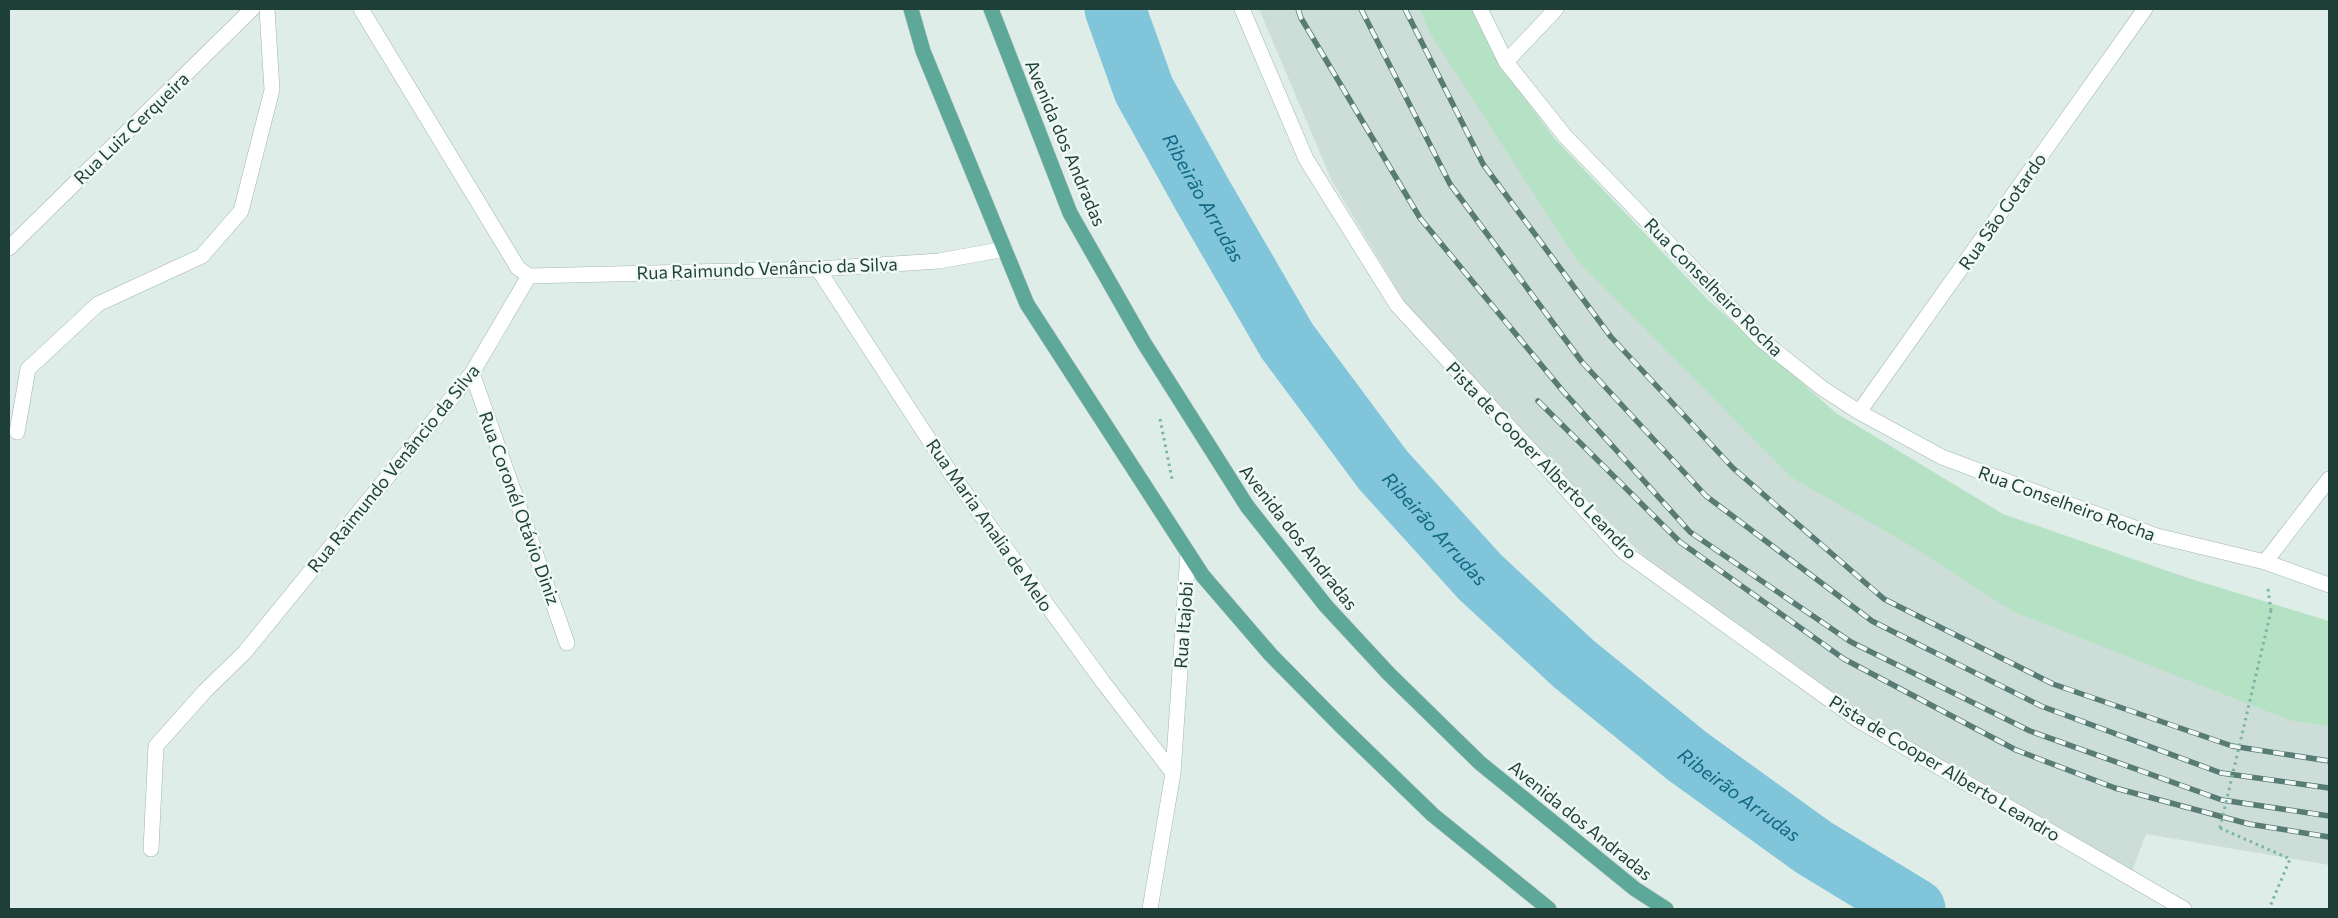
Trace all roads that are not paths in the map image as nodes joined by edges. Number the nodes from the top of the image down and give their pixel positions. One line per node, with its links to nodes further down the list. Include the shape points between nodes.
1 (252, 9): 11 (street, Rua Luiz Cerqueira)
2 (267, 9): 17 (street, via 272,90 242,212 202,256 98,304 28,369)
3 (362, 9): 14 (street, via 518,268)
4 (910, 9): 12 (main road, via 923,51)
5 (991, 9): 27 (main road, Avenida dos Andradas, via 1070,212 1144,344 1248,506 1326,606 1480,764 1636,889)
6 (1242, 9): 28 (street, Pista de Cooper Alberto Leandro, via 1306,159 1397,305 1624,552 1858,720)
7 (1480, 9): 10 (street, Rua Conselheiro Rocha)
8 (1556, 9): 10 (street)
9 (2146, 9): 16 (street, Rua São Gotardo)
10 (1506, 62): 16 (street, Rua Conselheiro Rocha, via 1565,136 1764,341 1822,388)
11 (9, 248)
12 (1005, 249): 13 (street, Rua Raimundo Venâncio da Silva, via 939,261); 19 (main road, via 1027,304)
13 (818, 269): 14 (street, Rua Raimundo Venâncio da Silva); 23 (street, Rua Maria Analia de Melo, via 950,472 1102,682)
14 (528, 276): 15 (street, Rua Raimundo Venâncio da Silva)
15 (472, 373): 22 (street, Rua Coronél Otávio Diniz); 24 (street, Rua Raimundo Venâncio da Silva, via 245,652 156,746)
16 (1858, 412): 20 (street, Rua Conselheiro Rocha, via 1942,457 2038,493 2157,536)
17 (17, 432)
18 (2329, 479): 20 (street)
19 (1188, 553): 23 (street, Rua Itajobi); 26 (main road, via 1203,576 1271,655 1340,726 1433,815)
20 (2265, 562): 21 (street, Rua Conselheiro Rocha)
21 (2329, 585)
22 (568, 643)
23 (1173, 773): 25 (street, Rua Itajobi)
24 (151, 849)
25 (1150, 909)
26 (1549, 909)
27 (1666, 909)
28 (2184, 909)

